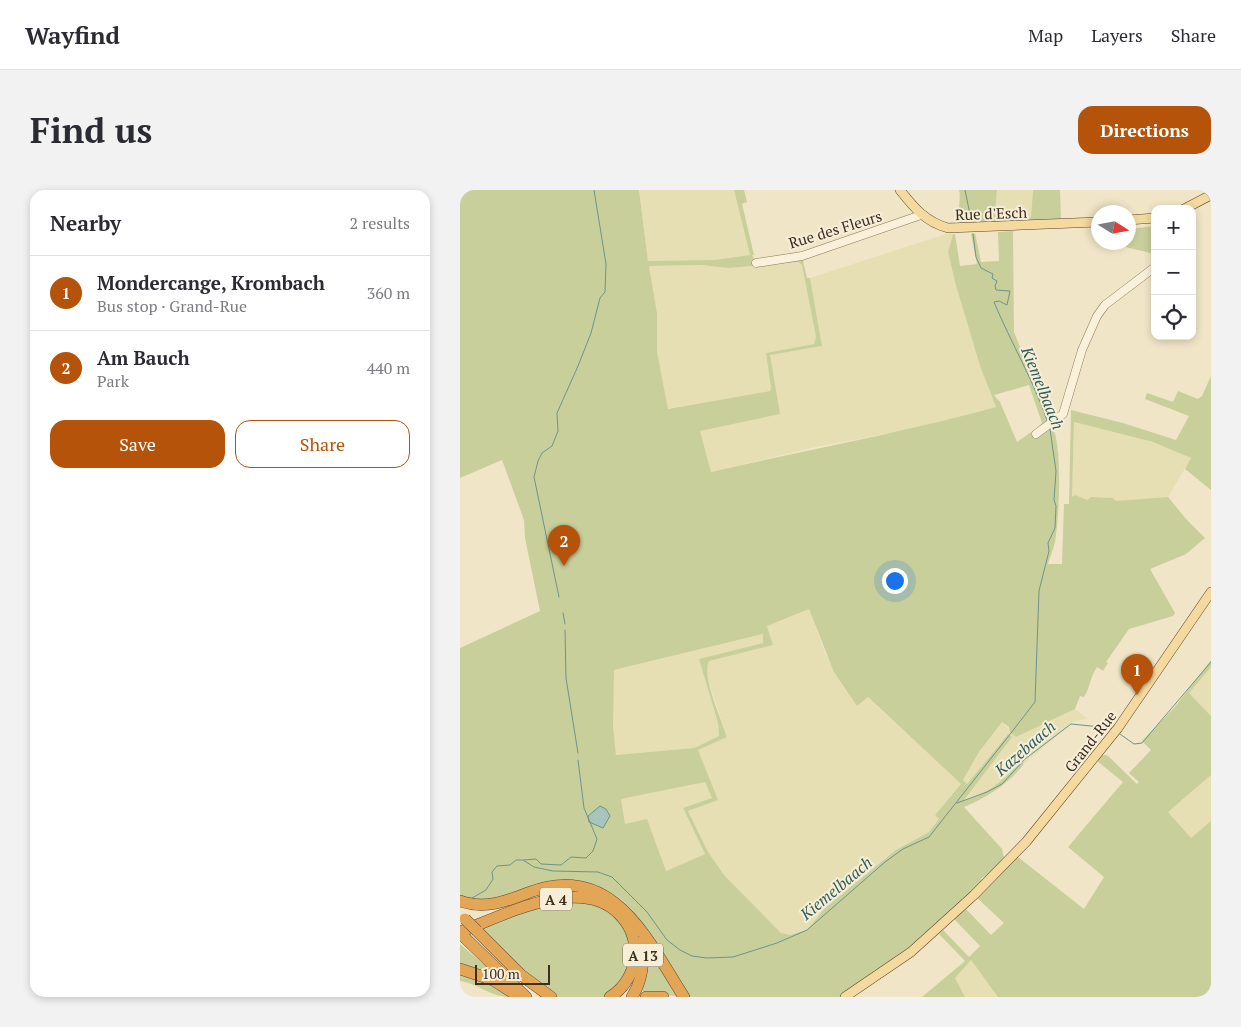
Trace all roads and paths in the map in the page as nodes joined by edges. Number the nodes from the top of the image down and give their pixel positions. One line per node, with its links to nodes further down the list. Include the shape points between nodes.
1 (900, 190): 4 (main road, Rue d'Esch)
2 (1211, 195): 3 (main road)
3 (1192, 205)
4 (921, 215): 7 (main road, Rue d'Esch, via 938,225 959,229); 8 (street, Rue des Fleurs, via 802,256)
5 (1151, 218): 6 (main road)
6 (1136, 219)
7 (1091, 222)
8 (756, 263)
9 (1151, 270): 10 (street, via 1105,305 1097,316 1082,350 1063,414)
10 (1036, 434)
11 (1211, 592): 26 (main road, Grand-Rue, via 1102,749 1026,842 911,952)
12 (606, 896): 13 (highway, A 4, via 589,888 561,885 497,904 475,905); 14 (highway, A 4); 15 (highway, via 556,893 481,918)
13 (460, 901)
14 (628, 914): 22 (highway, A 13, via 640,937 643,955 641,975); 25 (highway, A 4)
15 (464, 927): 18 (highway); 19 (highway); 20 (highway); 21 (highway, A 4, via 555,899 574,897 599,901 613,908 625,920 635,954 631,973 621,989)
16 (460, 969): 17 (highway, via 493,980)
17 (521, 997)
18 (526, 997)
19 (539, 997)
20 (552, 997)
21 (610, 997)
22 (632, 997)
23 (646, 997): 24 (highway)
24 (663, 997)
25 (684, 997)
26 (845, 997)

